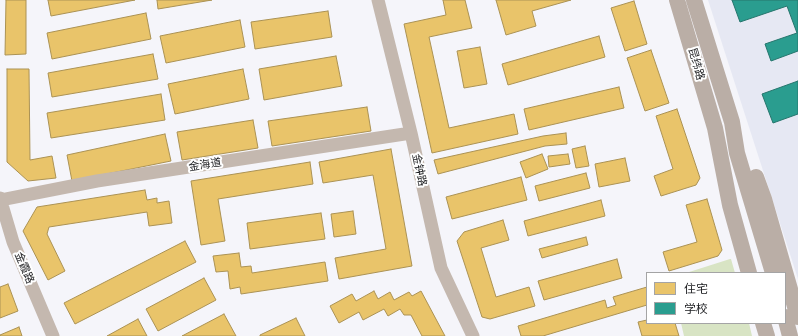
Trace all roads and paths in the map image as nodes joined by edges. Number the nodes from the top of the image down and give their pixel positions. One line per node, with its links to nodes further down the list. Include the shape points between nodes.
1 (378, 0): 6 (street, 金钟路)
2 (677, 0): 5 (main road, 昆纬路)
3 (694, 0): 4 (main road, 昆纬路)
4 (732, 122): 7 (main road); 12 (main road, via 764,199)
5 (715, 128): 7 (main road); 9 (main road, via 730,205)
6 (411, 133): 8 (street, 金海道, via 97,181); 19 (street, 金钟路, via 441,268)
7 (745, 194): 10 (main road); 11 (main road)
8 (0, 199): 18 (street, 金霞路, via 13,242)
9 (749, 272)
10 (761, 272)
11 (773, 272)
12 (785, 272)
13 (786, 275): 14 (main road)
14 (798, 317)
15 (786, 321): 22 (main road)
16 (763, 324): 20 (main road)
17 (776, 324): 21 (main road)
18 (54, 336)
19 (473, 336)
20 (767, 336)
21 (779, 336)
22 (790, 336)

